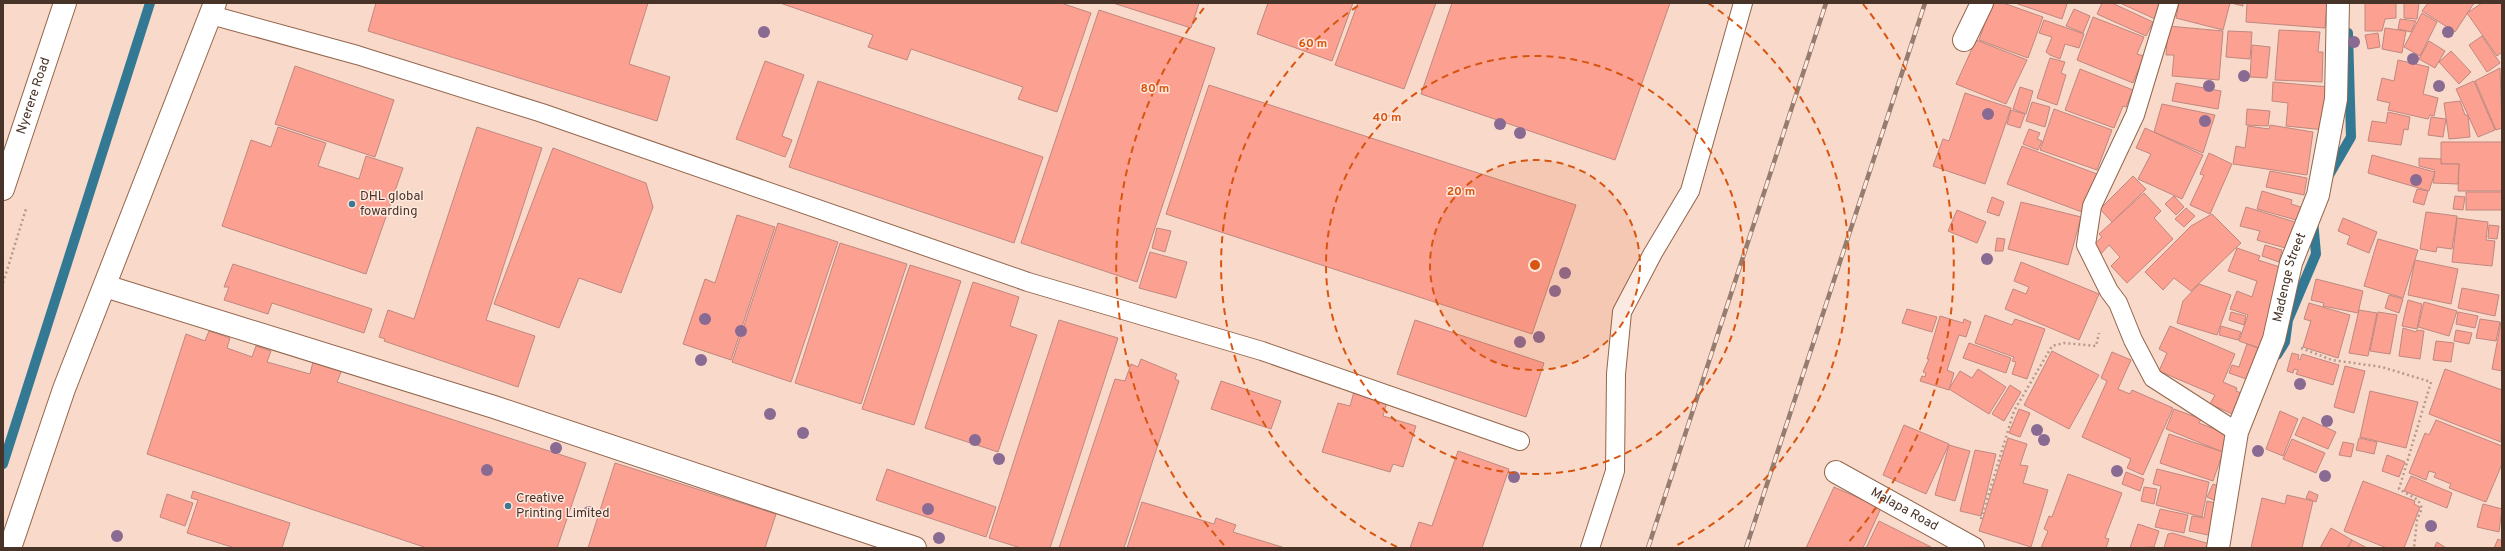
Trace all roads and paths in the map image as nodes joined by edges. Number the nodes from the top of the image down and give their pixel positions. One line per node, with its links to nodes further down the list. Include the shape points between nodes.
1 (65, 3): 8 (main road, Nyerere Road)
2 (1743, 3): 18 (lane, via 1690,191 1622,312 1616,374 1615,471)
3 (1982, 3): 7 (main road)
4 (2168, 3): 10 (lane, via 2135,115 2092,206 2086,244)
5 (2338, 3): 11 (main road, Madenge Street, via 2336,99 2326,157 2318,195 2291,263)
6 (213, 9): 9 (main road); 13 (lane, via 542,113 1028,282 1262,351)
7 (1964, 40)
8 (3, 189)
9 (105, 286): 16 (main road, via 64,389); 17 (main road, via 494,407)
10 (2108, 291): 12 (lane, via 2118,303 2133,340 2153,378); 15 (path, via 2096,346 2064,343 2052,346 2014,411)
11 (2274, 339): 12 (main road, Madenge Street); 20 (path, via 2332,360 2382,367 2431,382 2399,489 2418,500 2422,508 2417,520)
12 (2237, 432): 19 (main road, Madenge Street)
13 (1520, 441)
14 (1836, 472): 15 (main road, Malapa Road)
15 (1972, 547)
16 (10, 548)
17 (915, 548)
18 (1590, 548)
19 (2218, 548)
20 (2414, 548)

